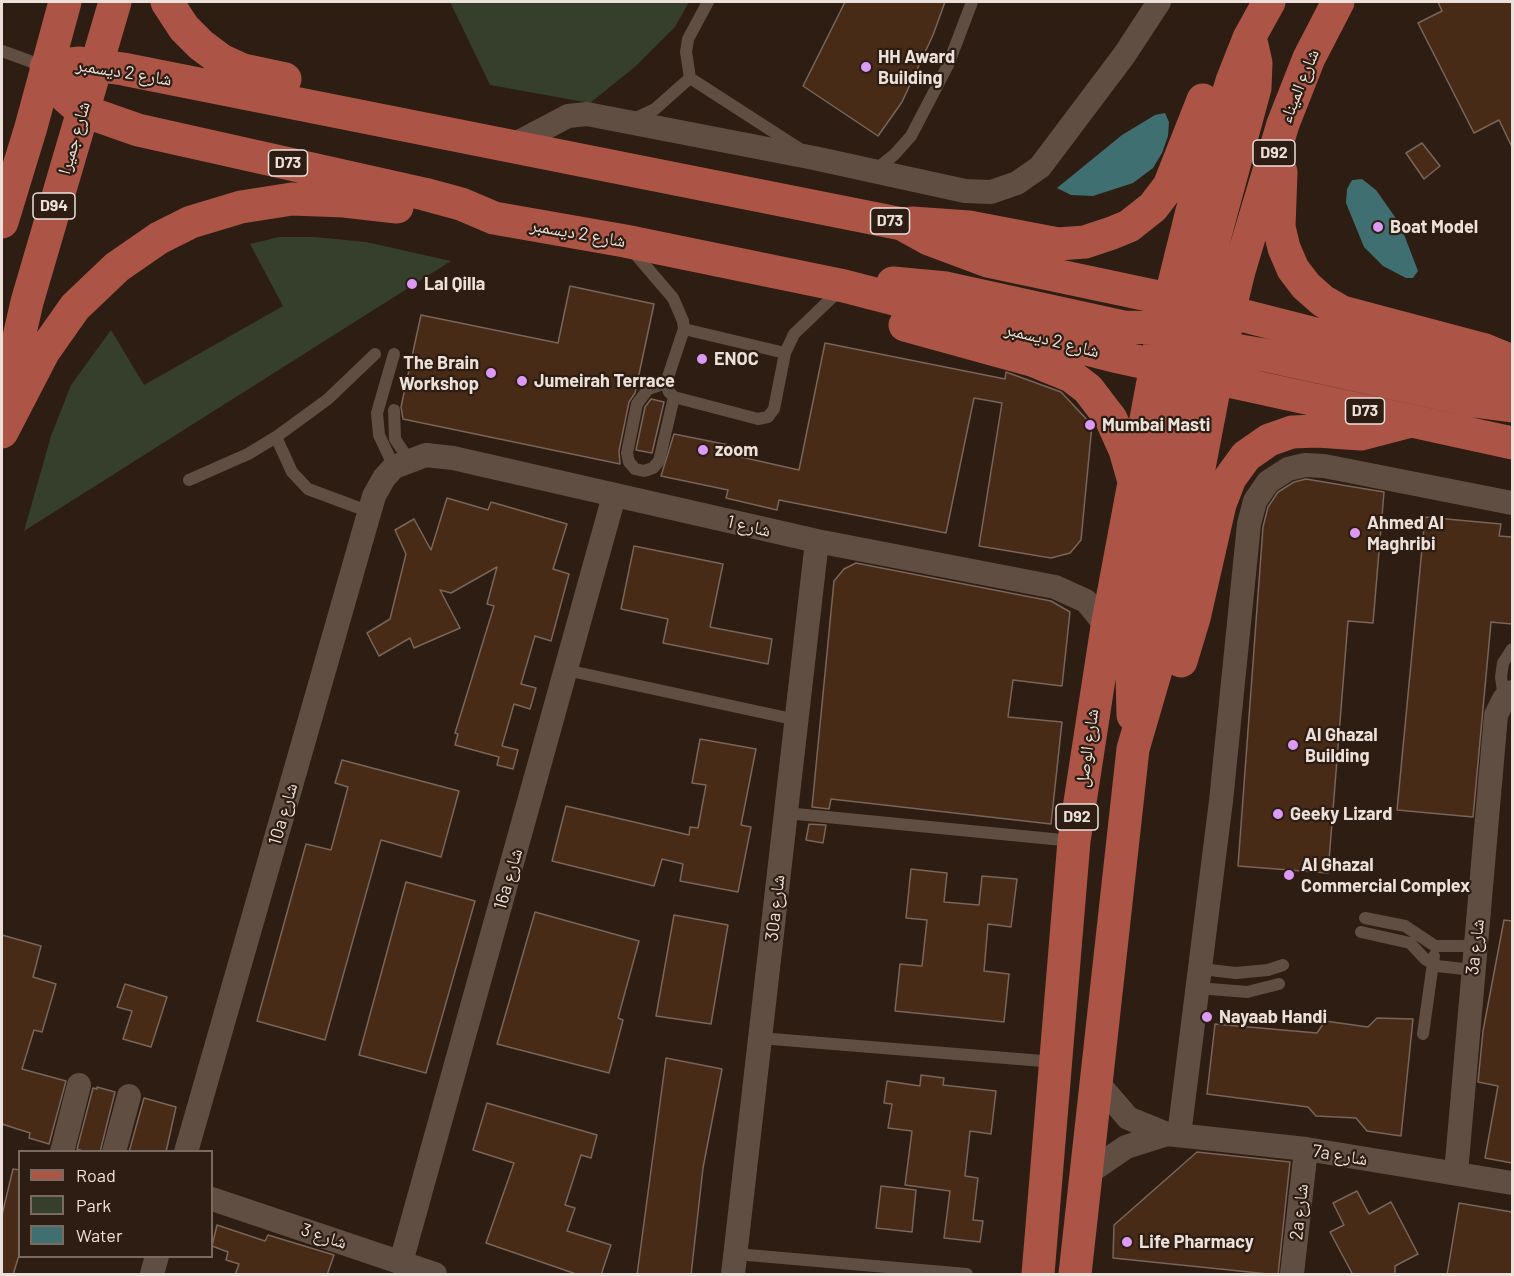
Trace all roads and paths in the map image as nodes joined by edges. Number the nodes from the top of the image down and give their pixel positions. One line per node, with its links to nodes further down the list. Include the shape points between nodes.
1 (65, 2): 13 (main road, D94)
2 (116, 2): 12 (main road, شارع جميرا / D94)
3 (167, 2): 16 (main road, via 183,28 221,60 243,70 294,80)
4 (708, 2): 14 (lane, via 688,39)
5 (972, 2): 21 (lane, via 948,64 911,136 894,156)
6 (1159, 2): 21 (street, via 1056,148 1017,183 991,192 965,191)
7 (1244, 2): 24 (main road, via 1230,27 1169,186 1153,207 1129,226 1085,242 1058,244 969,227)
8 (1269, 2): 10 (main road, D92)
9 (1338, 2): 18 (main road, شارع الميناء / D92, via 1309,58)
10 (1249, 38): 26 (main road, via 1256,63 1255,88); 32 (main road, D92, via 1217,124)
11 (2, 51): 13 (lane)
12 (96, 66): 13 (main road, شارع 2 ديسمبر / D73, via 63,63); 15 (main road, شارع جميرا / D94); 16 (main road, شارع 2 ديسمبر / D73)
13 (46, 67): 15 (main road, شارع 2 ديسمبر / D73, via 67,98); 23 (main road, D94)
14 (690, 78): 17 (lane, via 655,109); 20 (lane)
15 (81, 110): 22 (main road, شارع 2 ديسمبر / D73, via 138,130 424,194); 46 (main road, شارع جميرا / D94, via 27,302)
16 (349, 114): 19 (main road, شارع 2 ديسمبر / D73)
17 (628, 122): 19 (street, via 577,114); 20 (street)
18 (1283, 124): 27 (main road, شارع الميناء / D92); 37 (main road, via 1279,227 1293,269 1306,286 1342,312 1485,350)
19 (513, 145): 24 (main road, شارع 2 ديسمبر / D73)
20 (814, 158): 21 (street)
21 (873, 171)
22 (494, 218): 25 (main road, شارع 2 ديسمبر / D73); 48 (main road, via 292,199 241,207 191,222 117,267 75,307 44,351)
23 (2, 222)
24 (902, 224): 29 (main road, شارع 2 ديسمبر / D73, via 929,239 988,261)
25 (625, 241): 28 (main road, شارع 2 ديسمبر / D73); 31 (lane, via 673,298)
26 (1207, 265): 27 (main road, via 1208,284 1217,291 1228,288); 32 (main road)
27 (1239, 272): 32 (main road, شارع الميناء / D92)
28 (844, 286): 30 (main road, via 899,283 946,288); 32 (main road, شارع 2 ديسمبر / D73); 33 (lane, via 801,326); 53 (main road, via 861,304 882,317 1032,360 1071,376 1088,389 1111,419)
29 (1131, 291): 30 (main road, via 1147,300 1149,314 1144,320); 32 (main road, شارع 2 ديسمبر / D73)
30 (1124, 327): 32 (main road)
31 (684, 329): 33 (lane); 39 (lane)
32 (1190, 335): 36 (main road); 38 (main road, D92); 40 (main road, شارع 2 ديسمبر / D73); 43 (main road, شارع الوصل / D92)
33 (785, 353): 42 (lane, via 774,409 763,419)
34 (375, 354): 49 (lane, via 328,399)
35 (394, 354): 51 (lane, via 377,412 379,435)
36 (1264, 355): 41 (main road, via 1249,355 1238,365 1241,380); 44 (main road)
37 (1512, 361)
38 (1218, 379): 41 (main road, D73); 63 (main road, D92, via 1168,629)
39 (666, 383): 42 (lane); 42 (lane, via 648,389 637,404 627,453 635,469 644,471 659,461)
40 (1512, 384)
41 (1258, 389): 47 (main road, D73)
42 (674, 397)
43 (1165, 401): 53 (main road, شارع الوصل / D92); 63 (main road, via 1132,673)
44 (1512, 406)
45 (394, 410): 51 (lane)
46 (2, 416)
47 (1411, 420): 50 (main road, D73); 63 (main road, via 1362,434 1292,432 1269,440 1246,456 1230,478 1220,504 1194,618 1177,670 1155,718)
48 (2, 432)
49 (276, 437): 52 (lane); 56 (lane, via 292,472 308,489)
50 (1512, 443)
51 (396, 468): 54 (street, شارع 1, via 426,455 453,458); 56 (street, 10a شارع)
52 (189, 480)
53 (1134, 482): 58 (main road, شارع الوصل / D92)
54 (614, 496): 57 (street, شارع 1); 60 (street, 16a شارع)
55 (1512, 503): 73 (street, via 1305,465 1288,469 1268,482 1254,501)
56 (370, 512): 85 (street, 10a شارع)
57 (817, 541): 58 (street, شارع 1, via 1055,587 1086,601); 62 (street, 30a شارع)
58 (1107, 627): 65 (main road, شارع الوصل / D92)
59 (1512, 649): 61 (lane, via 1503,663 1501,676)
60 (566, 670): 62 (lane); 91 (street, 16a شارع)
61 (1508, 695): 69 (street, 3a شارع, via 1496,715)
62 (797, 720): 64 (street, 30a شارع)
63 (1133, 749): 78 (main road, D92)
64 (786, 813): 65 (lane); 76 (street, 30a شارع)
65 (1074, 841): 77 (main road, شارع الوصل / D92)
66 (1365, 918): 68 (lane, via 1405,926)
67 (1361, 932): 70 (lane, via 1403,940)
68 (1435, 946): 69 (lane); 70 (lane)
69 (1476, 946): 72 (street, 3a شارع)
70 (1432, 963): 72 (lane); 75 (lane)
71 (1283, 965): 73 (lane)
72 (1473, 970): 87 (street, 3a شارع)
73 (1199, 978): 74 (lane, via 1247,992); 81 (street)
74 (1279, 984)
75 (1423, 1034)
76 (760, 1038): 77 (lane); 92 (street, 30a شارع)
77 (1057, 1063): 96 (main road, شارع الوصل / D92)
78 (1098, 1083): 81 (street, 7a شارع, via 1128,1118); 86 (main road, D92)
79 (79, 1085): 83 (street)
80 (129, 1096): 84 (street)
81 (1173, 1134): 82 (street, 7a شارع); 86 (street, 7a شارع, via 1126,1147)
82 (1306, 1149): 87 (street, 7a شارع); 98 (street, 2a شارع)
83 (63, 1150)
84 (115, 1150)
85 (187, 1150)
86 (1088, 1173): 97 (main road, D92)
87 (1456, 1173): 88 (street, 7a شارع)
88 (1512, 1184)
89 (213, 1199): 91 (street, شارع 3)
90 (157, 1258): 93 (street)
91 (401, 1262): 94 (street, شارع 3)
92 (735, 1264): 95 (lane)
93 (152, 1275)
94 (435, 1275)
95 (967, 1275)
96 (1038, 1275)
97 (1075, 1275)
98 (1292, 1275)

